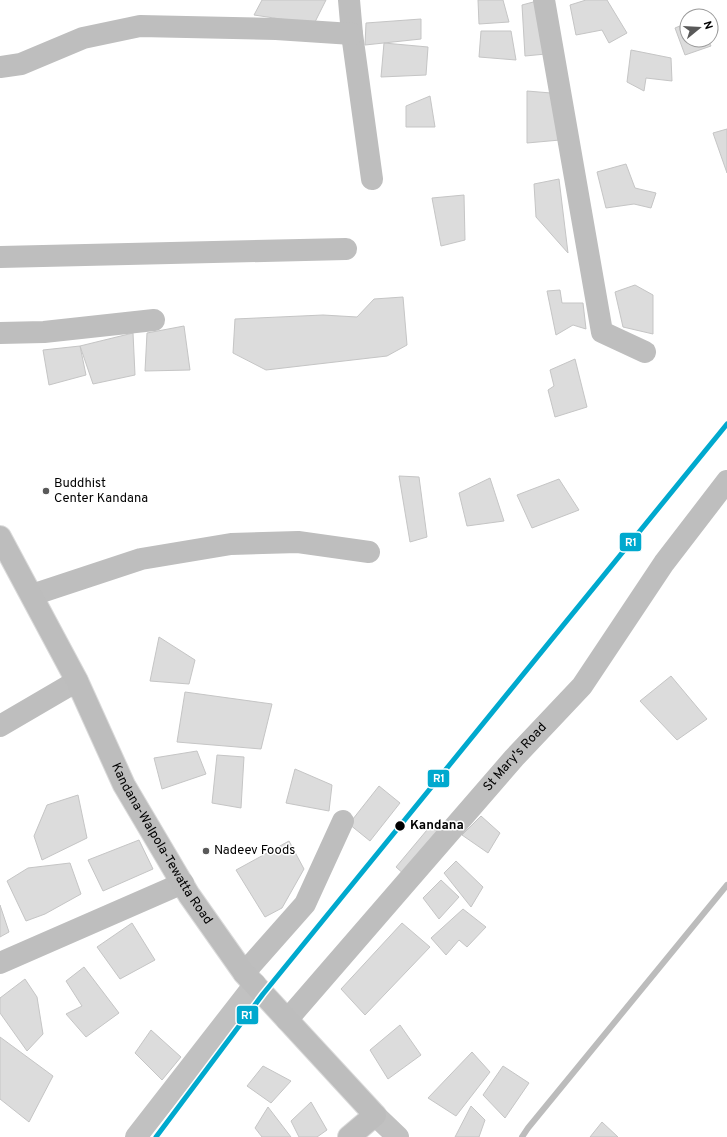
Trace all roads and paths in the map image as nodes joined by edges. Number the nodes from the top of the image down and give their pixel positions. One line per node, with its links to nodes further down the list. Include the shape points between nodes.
1 (349, 0): 3 (street)
2 (544, 0): 10 (street, via 602,332)
3 (352, 34): 4 (street, via 276,29 140,26 83,38 22,64); 5 (street)
4 (0, 67)
5 (372, 179)
6 (346, 249): 7 (street)
7 (0, 257)
8 (154, 320): 9 (street, via 44,332)
9 (0, 333)
10 (645, 352)
11 (727, 481): 21 (street, St Mary's Road, via 664,563 582,686 514,758)
12 (0, 537): 14 (main road, Kandana-Walpola-Tewatta Road)
13 (369, 552): 14 (street, via 298,542 230,544 141,559)
14 (32, 595): 15 (main road, Kandana-Walpola-Tewatta Road)
15 (77, 681): 16 (street); 18 (main road, Kandana-Walpola-Tewatta Road, via 124,785)
16 (0, 726)
17 (343, 821): 20 (street, via 305,904)
18 (183, 883): 19 (street); 20 (main road, Kandana-Walpola-Tewatta Road)
19 (0, 963)
20 (249, 979): 21 (main road, Kandana-Walpola-Tewatta Road); 23 (street)
21 (288, 1020): 22 (main road, Kandana-Walpola-Tewatta Road)
22 (375, 1115): 24 (main road); 25 (street)
23 (136, 1137)
24 (349, 1137)
25 (398, 1137)

